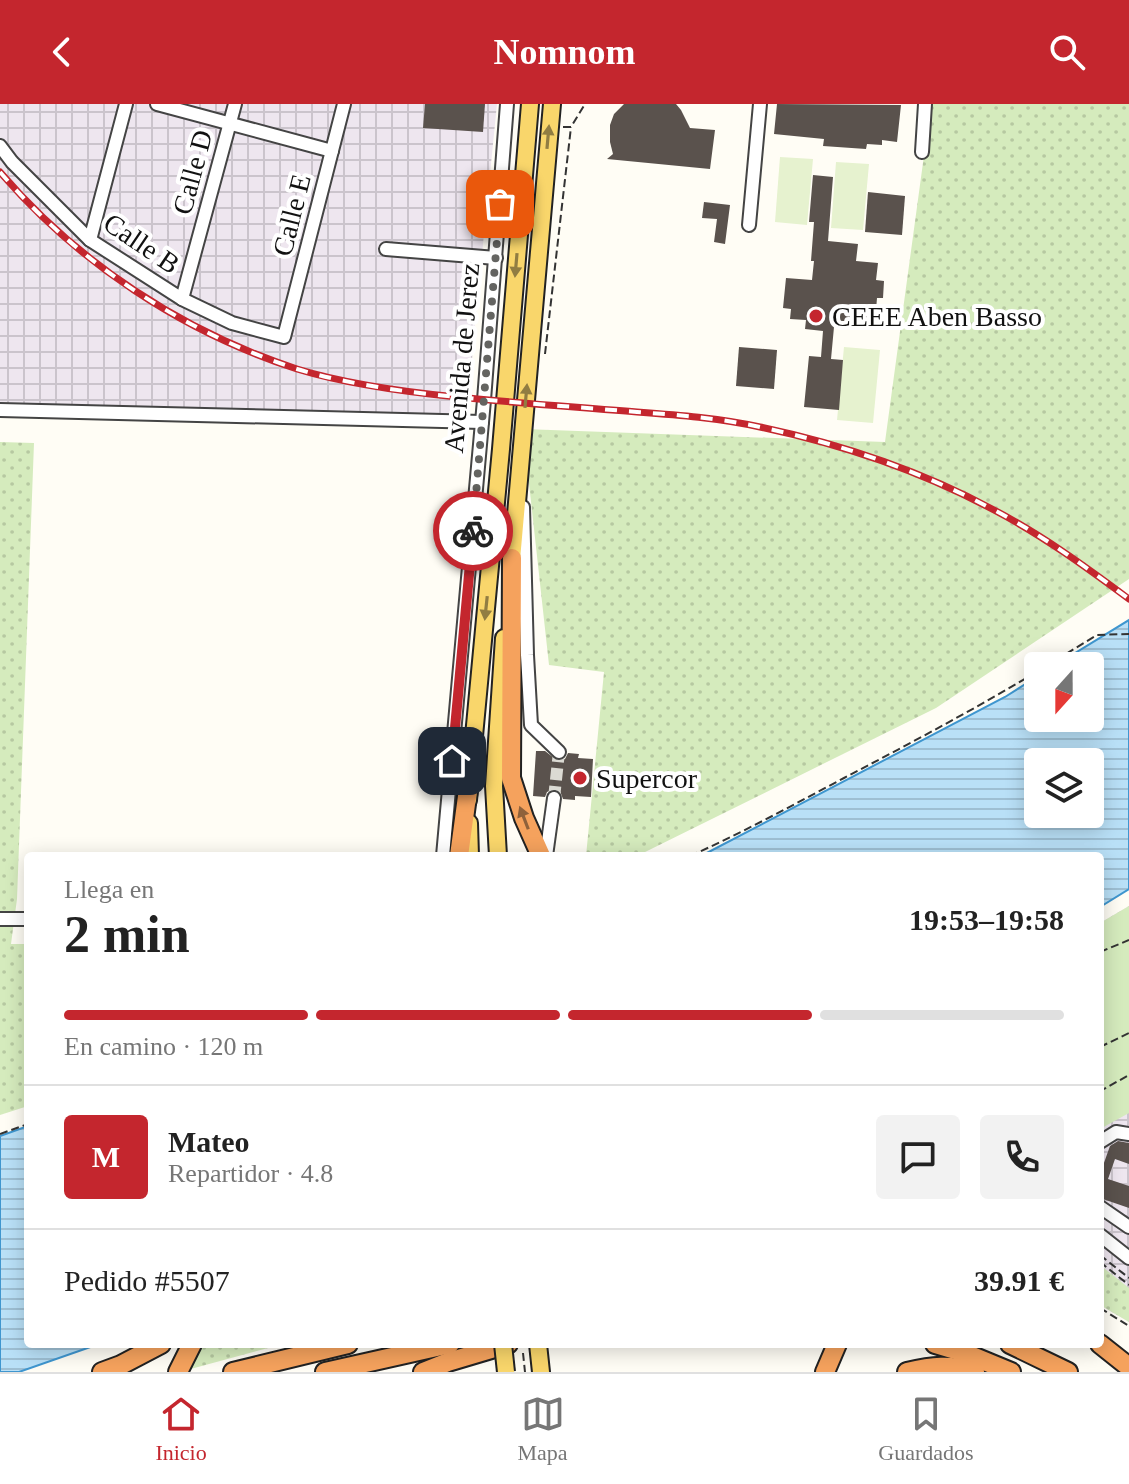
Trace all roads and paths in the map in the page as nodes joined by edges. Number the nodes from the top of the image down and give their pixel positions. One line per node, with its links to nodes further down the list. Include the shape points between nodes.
1 (126, 104): 18 (street)
2 (157, 104): 11 (street)
3 (235, 104): 11 (street, Calle D)
4 (344, 104): 15 (street, Calle E)
5 (507, 104): 20 (street, Avenida de Jerez)
6 (530, 104): 32 (main road, Avenida de Jerez, one-way to 32)
7 (552, 104): 26 (main road, one-way to 7)
8 (585, 104): 13 (path)
9 (760, 104): 17 (street)
10 (925, 104): 16 (street)
11 (230, 123): 15 (street); 21 (street, Calle D)
12 (563, 127): 13 (path)
13 (571, 127): 23 (path)
14 (0, 146): 18 (street, Calle B)
15 (332, 151): 22 (street, Calle E)
16 (922, 152)
17 (749, 225)
18 (90, 240): 21 (street, Calle B)
19 (386, 249): 20 (street)
20 (496, 258): 25 (street, Avenida de Jerez)
21 (182, 299): 22 (street, Calle B, via 232,323)
22 (284, 337)
23 (545, 357)
24 (0, 410): 25 (street)
25 (482, 422): 34 (street, Avenida de Jerez)
26 (521, 451): 27 (main road); 31 (street, via 531,725)
27 (512, 558): 37 (main road, via 494,786); 38 (highway, one-way to 27, via 511,778)
28 (1129, 634): 29 (path, via 1097,635)
29 (1069, 652)
30 (1024, 679): 40 (path)
31 (559, 752)
32 (468, 789): 35 (highway); 36 (main road, Avenida de Jerez)
33 (554, 798): 39 (street)
34 (443, 852)
35 (460, 852)
36 (470, 852)
37 (498, 852)
38 (542, 852)
39 (545, 852)
40 (699, 852)
41 (0, 919): 42 (street)
42 (24, 919)
43 (1129, 940): 44 (path)
44 (1104, 950)
45 (1129, 1033): 46 (path)
46 (1104, 1045)
47 (1129, 1075): 48 (path)
48 (1104, 1089)
49 (24, 1125): 52 (path)
50 (1129, 1126): 51 (street)
51 (1104, 1131)
52 (0, 1134)
53 (1129, 1134): 54 (street, via 1116,1132)
54 (1104, 1140)
55 (1105, 1211): 56 (street); 57 (street)
56 (1129, 1227)
57 (1129, 1235)
58 (1104, 1238): 60 (street)
59 (1104, 1258): 62 (path)
60 (1129, 1258)
61 (1104, 1265): 63 (path)
62 (1129, 1278)
63 (1129, 1285)
64 (1104, 1310): 65 (path)
65 (1129, 1326)
66 (1104, 1347): 77 (highway)
67 (153, 1348): 78 (highway)
68 (332, 1348): 79 (highway)
69 (432, 1348): 80 (highway)
70 (493, 1348): 81 (highway)
71 (506, 1348): 82 (main road, bridge)
72 (523, 1348): 83 (path)
73 (538, 1348): 84 (main road)
74 (948, 1348): 87 (highway)
75 (1019, 1348): 76 (highway)
76 (1045, 1360): 88 (highway); 89 (highway)
77 (1129, 1367)
78 (102, 1372)
79 (233, 1372)
80 (325, 1372)
81 (423, 1372)
82 (506, 1372)
83 (525, 1372)
84 (541, 1372)
85 (907, 1372): 86 (highway, via 947,1365)
86 (975, 1372)
87 (1011, 1372)
88 (1068, 1372)
89 (1076, 1372)

